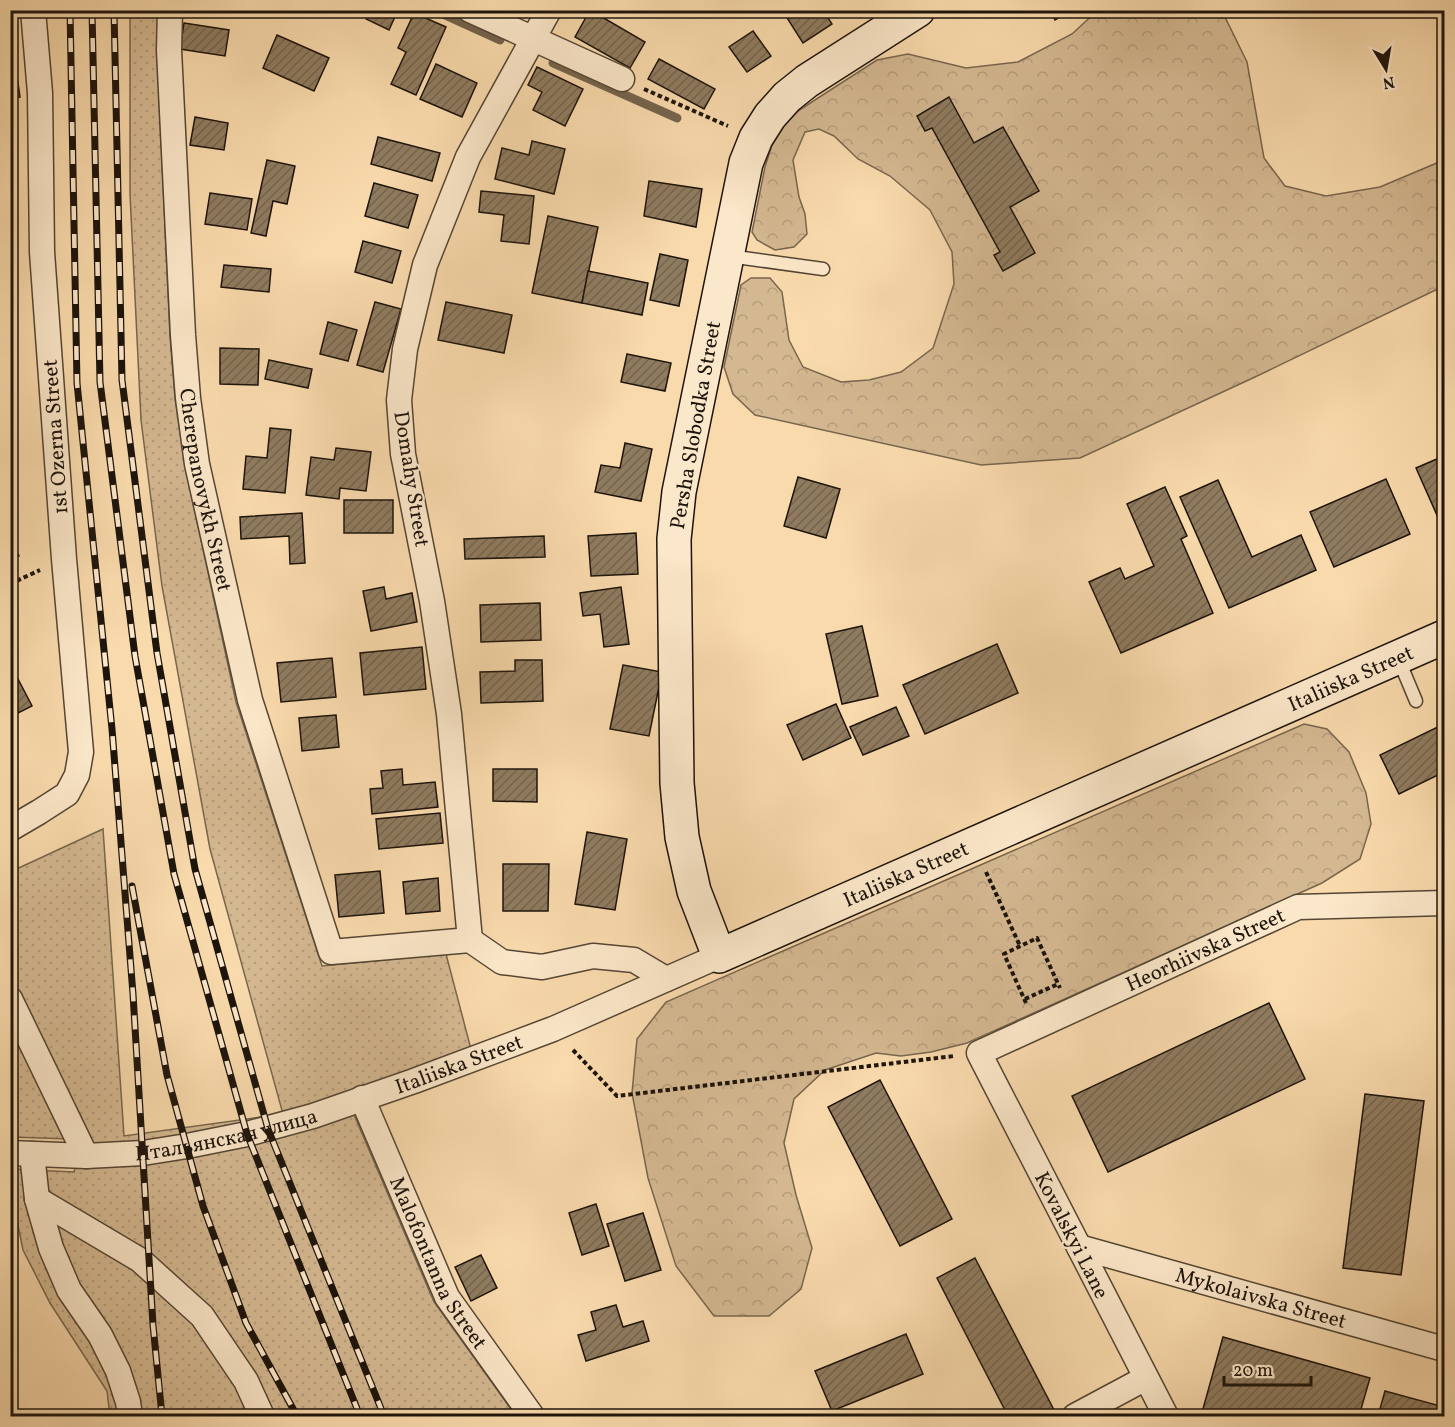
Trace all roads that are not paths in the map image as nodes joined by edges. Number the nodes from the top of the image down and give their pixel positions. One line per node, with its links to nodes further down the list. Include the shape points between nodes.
1 (33, 10): 13 (street, 1st Ozerna Street, via 40,93 43,264 81,752 77,775 67,794)
2 (170, 10): 15 (street, Cherepanovykh Street, via 183,335 197,464 250,699 331,952)
3 (470, 10): 6 (street)
4 (549, 10): 6 (street, Domahy Street)
5 (918, 10): 8 (street, Persha Slobodka Street, via 807,81 770,116 746,163)
6 (532, 39): 7 (street); 15 (street, Domahy Street, via 468,157 425,265 405,349 399,399 403,454 449,714)
7 (622, 79)
8 (727, 255): 9 (lane); 16 (street, Persha Slobodka Street, via 679,492 674,539 677,783 682,837 694,891)
9 (823, 269)
10 (1444, 637): 11 (street, Italiiska Street)
11 (1397, 657): 12 (lane); 16 (street, Italiiska Street)
12 (1416, 701)
13 (10, 828)
14 (1444, 903): 19 (street, Heorhiivska Street, via 1298,907)
15 (470, 940): 17 (street, via 502,962 542,967 593,956 634,960)
16 (719, 956): 17 (street, Italiiska Street)
17 (666, 979): 20 (street, Italiiska Street, via 553,1029)
18 (10, 999): 22 (street)
19 (979, 1053): 24 (street, Kovalskyi Lane)
20 (362, 1098): 22 (street, Итальянская улица, via 313,1116 217,1140 143,1153); 29 (street, Malofontanna Street, via 447,1297)
21 (21, 1153): 22 (street, Итальянская улица); 23 (street)
22 (86, 1156)
23 (38, 1200): 27 (street, via 51,1248 69,1290 100,1335 118,1371); 28 (street, via 140,1260 202,1316 246,1382)
24 (1079, 1247): 25 (street, Mykolaivska Street); 26 (street, Kovalskyi Lane)
25 (1444, 1349)
26 (1146, 1377): 30 (street); 31 (street, Kovalskyi Lane)
27 (130, 1416)
28 (262, 1416)
29 (532, 1416)
30 (1075, 1416)
31 (1166, 1416)

